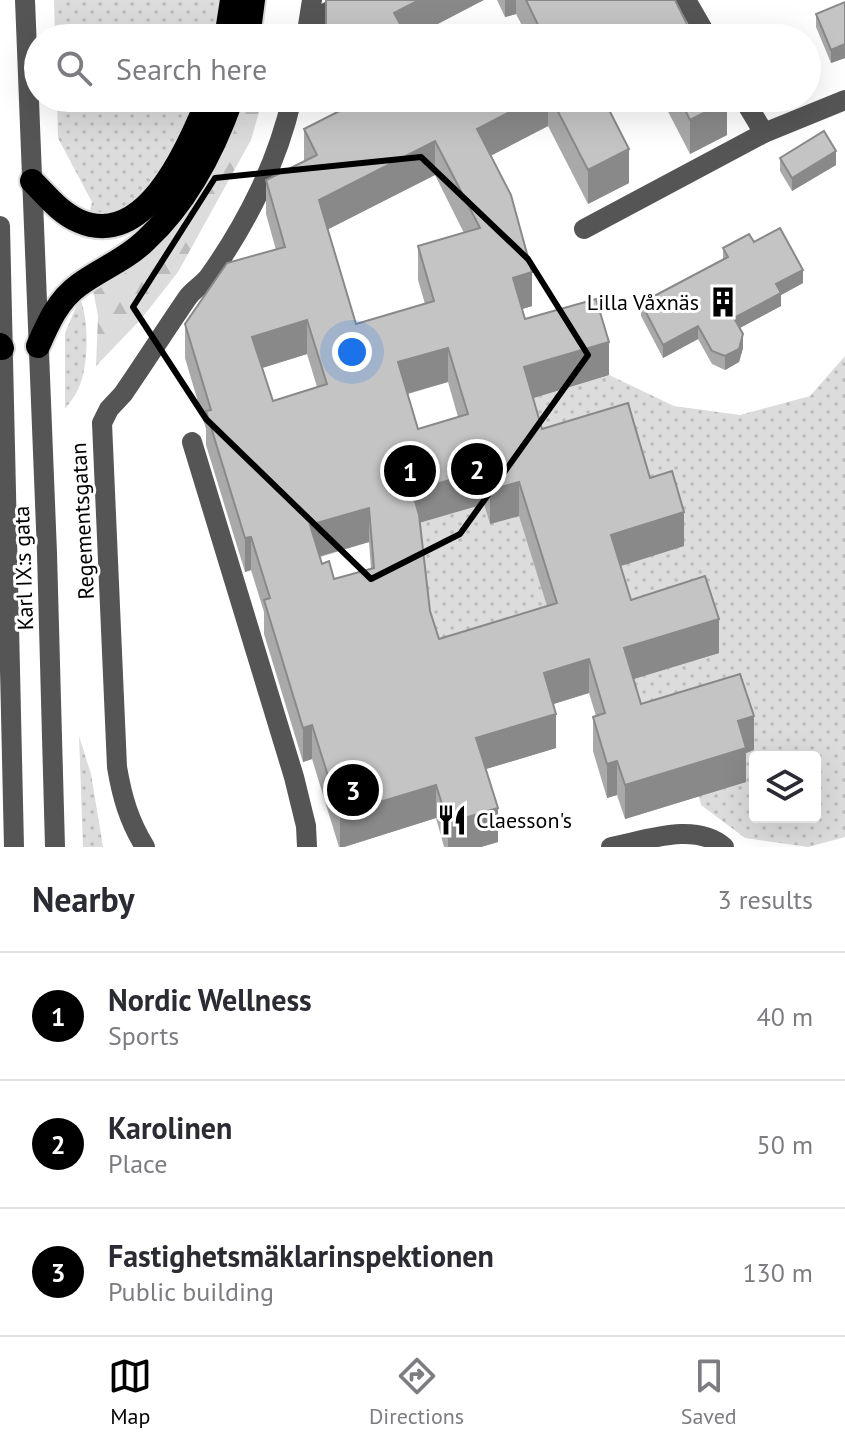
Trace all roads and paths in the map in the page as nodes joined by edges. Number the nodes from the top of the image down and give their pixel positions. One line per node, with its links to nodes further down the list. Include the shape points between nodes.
1 (25, 0): 7 (street, Karl IX:s gata)
2 (232, 0): 8 (highway)
3 (253, 0): 9 (highway)
4 (312, 0): 10 (street)
5 (351, 0): 11 (street)
6 (686, 0): 12 (street)
7 (26, 24)
8 (228, 24)
9 (250, 24)
10 (309, 24)
11 (317, 24)
12 (700, 24)
13 (845, 100): 14 (street)
14 (821, 110)
15 (29, 112): 22 (street, Karl IX:s gata)
16 (202, 112): 22 (highway, via 157,195 126,221 110,226 78,221)
17 (226, 112): 26 (highway, via 206,158 165,222 135,250 68,295)
18 (289, 112): 30 (street, Regementsgatan, via 260,190 230,242 116,402 102,430 117,767 127,811)
19 (751, 112): 21 (street)
20 (816, 112): 21 (street)
21 (764, 133): 24 (street)
22 (32, 181): 26 (street, Karl IX:s gata)
23 (0, 226): 25 (street, Karl IX:s gata)
24 (584, 229)
25 (1, 346): 28 (street, Karl IX:s gata)
26 (38, 346): 29 (street, Karl IX:s gata)
27 (192, 442): 31 (street, via 294,777)
28 (14, 847)
29 (55, 847)
30 (145, 847)
31 (307, 847)
32 (611, 847): 33 (street, via 681,834)
33 (724, 847)

